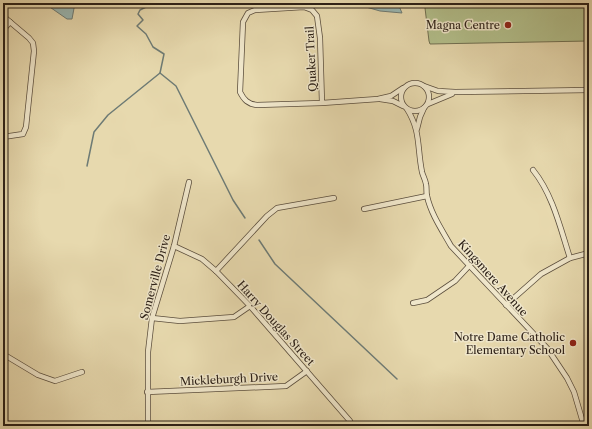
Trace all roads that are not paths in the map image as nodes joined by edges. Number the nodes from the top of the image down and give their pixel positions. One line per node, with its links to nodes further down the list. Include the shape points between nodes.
1 (3, 16): 2 (street)
2 (10, 22): 3 (street); 13 (street, via 29,38 34,51 26,127 23,134)
3 (3, 30)
4 (424, 86): 5 (street, via 414,82); 7 (street, via 438,91); 10 (street, via 429,94)
5 (403, 88): 8 (street, Quaker Trail, via 392,96); 11 (street, via 400,97)
6 (589, 90): 7 (street)
7 (455, 92): 10 (street)
8 (378, 99): 9 (street, Quaker Trail); 11 (street, Quaker Trail, via 393,101)
9 (322, 103): 9 (street, Quaker Trail, via 320,38 316,14 308,8 299,7 255,10 248,13 243,22 240,92 242,97 252,105)
10 (426, 106): 11 (street, via 416,111); 12 (street, Kingsmere Avenue)
11 (406, 108): 12 (street, Kingsmere Avenue)
12 (417, 129): 16 (street, Kingsmere Avenue)
13 (3, 137)
14 (532, 170): 21 (street, via 546,188)
15 (189, 182): 19 (street, Somerville Drive)
16 (427, 196): 18 (street); 22 (street, Kingsmere Avenue, via 448,241)
17 (334, 198): 23 (street, via 277,208)
18 (364, 209)
19 (174, 246): 23 (street, Harry Douglas Street, via 202,259); 27 (street, Somerville Drive)
20 (589, 253): 21 (street)
21 (570, 258): 25 (street, via 541,274)
22 (469, 266): 24 (street, via 455,281 427,300); 25 (street, Kingsmere Avenue)
23 (216, 270): 26 (street, Harry Douglas Street)
24 (413, 303)
25 (506, 305): 34 (street, Kingsmere Avenue, via 547,348 560,366 574,392)
26 (250, 306): 27 (street, via 234,317 180,321); 29 (street, Harry Douglas Street)
27 (152, 318): 31 (street, Somerville Drive)
28 (3, 354): 30 (street, via 38,375 55,381)
29 (307, 371): 31 (street, Mickleburgh Drive, via 286,386); 33 (street, Harry Douglas Street)
30 (82, 372)
31 (147, 392): 32 (street, Somerville Drive)
32 (148, 426)
33 (352, 426)
34 (584, 426)

